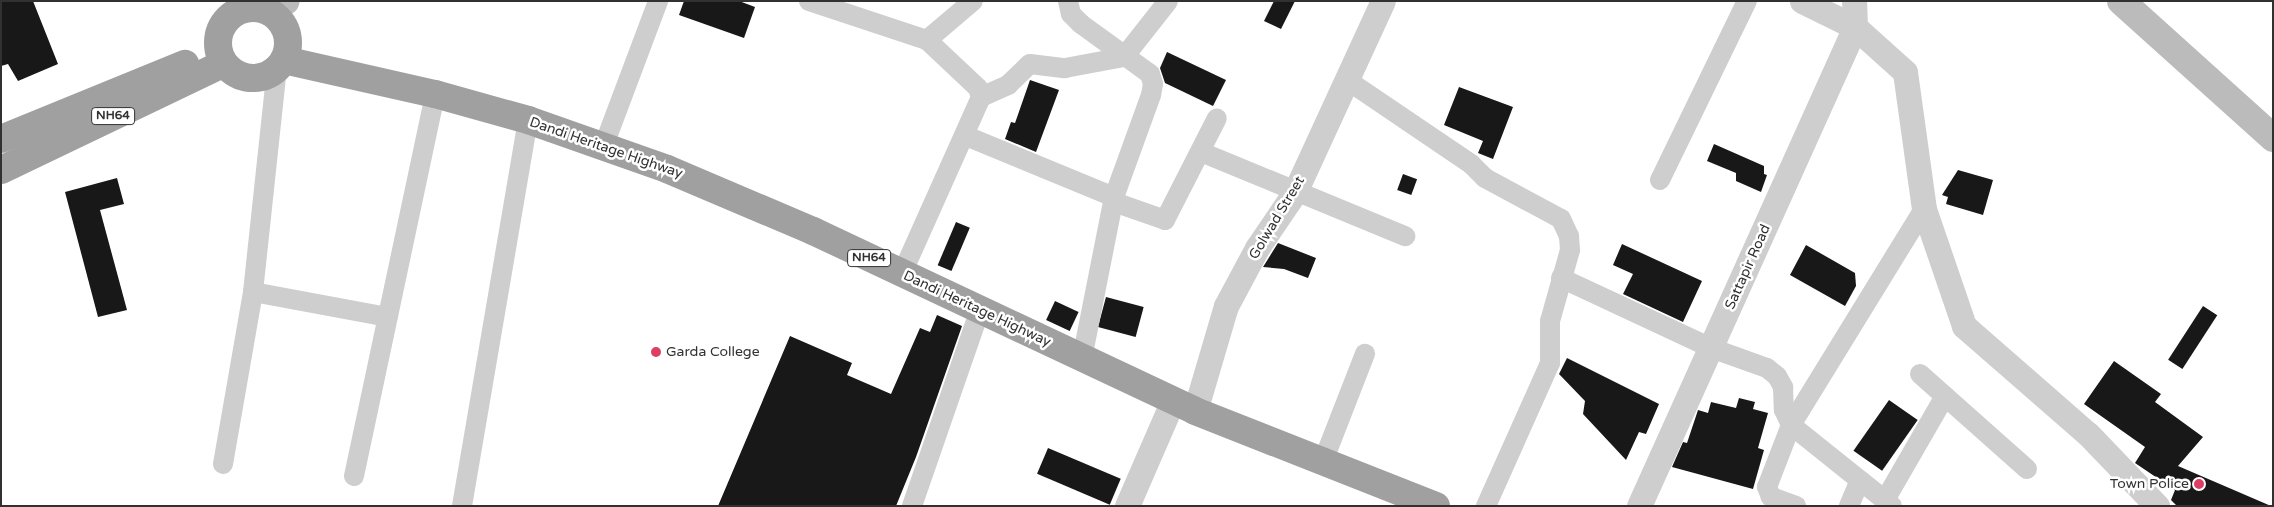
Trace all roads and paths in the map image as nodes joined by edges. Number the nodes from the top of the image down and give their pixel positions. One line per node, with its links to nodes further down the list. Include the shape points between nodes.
1 (658, 1): 25 (street)
2 (809, 1): 13 (street)
3 (973, 1): 13 (street)
4 (1068, 1): 14 (street, via 1071,14 1081,24)
5 (1168, 1): 14 (street)
6 (1383, 1): 17 (street, Golwad Street)
7 (1747, 1): 28 (street)
8 (1802, 1): 12 (street)
9 (1854, 1): 12 (street)
10 (2121, 1): 23 (main road)
11 (278, 6): 15 (highway, via 247,8 227,19 220,29); 16 (highway, via 289,49)
12 (1855, 27): 31 (street, via 1905,72); 38 (street, Sattapir Road)
13 (927, 40): 19 (street, via 978,88)
14 (1124, 57): 19 (street, via 1066,68 1030,64 1008,85); 30 (street, via 1150,74 1152,95)
15 (222, 58): 16 (highway, via 243,77 255,78); 24 (highway, NH64, via 134,83); 27 (highway, NH64)
16 (281, 65): 18 (highway, Dandi Heritage Highway / NH64); 35 (street)
17 (1347, 80): 29 (street, Golwad Street); 34 (street, via 1471,164 1485,178 1561,219 1569,236 1570,250)
18 (435, 94): 21 (highway, Dandi Heritage Highway / NH64); 37 (street)
19 (981, 97): 22 (street)
20 (1217, 118): 26 (street)
21 (528, 120): 25 (highway, Dandi Heritage Highway / NH64); 52 (street)
22 (966, 136): 30 (street); 33 (street)
23 (2273, 138)
24 (1, 139)
25 (604, 145): 33 (highway, Dandi Heritage Highway / NH64, via 741,198)
26 (1200, 152): 29 (street); 30 (street, via 1165,220)
27 (1, 170)
28 (1660, 180)
29 (1296, 192): 32 (street); 43 (street, Golwad Street, via 1257,248 1226,306)
30 (1114, 200): 40 (street)
31 (1924, 209): 44 (street); 59 (street, via 1964,326 2088,434)
32 (1405, 236)
33 (902, 274): 36 (highway, Dandi Heritage Highway / NH64)
34 (1561, 278): 38 (street); 55 (street, via 1550,321 1550,363)
35 (253, 292): 37 (street); 46 (street)
36 (980, 310): 40 (highway, Dandi Heritage Highway / NH64); 53 (street)
37 (388, 317): 48 (street)
38 (1711, 348): 44 (street, via 1767,368 1777,376 1783,387 1784,410); 56 (street, Sattapir Road)
39 (1366, 354): 45 (street)
40 (1082, 359): 43 (highway, Dandi Heritage Highway / NH64)
41 (1920, 374): 42 (street)
42 (1945, 396): 47 (street); 51 (street)
43 (1184, 406): 45 (highway, Dandi Heritage Highway / NH64); 54 (street, Golwad Street)
44 (1791, 425): 49 (street); 57 (street, via 1766,487 1771,497)
45 (1324, 459): 50 (highway, Dandi Heritage Highway / NH64)
46 (223, 464)
47 (2027, 470)
48 (354, 476)
49 (1860, 480): 51 (street); 58 (street)
50 (1420, 502)
51 (1890, 504)
52 (462, 506)
53 (912, 506)
54 (1127, 506)
55 (1486, 506)
56 (1639, 506)
57 (1796, 506)
58 (1849, 506)
59 (2158, 506)

